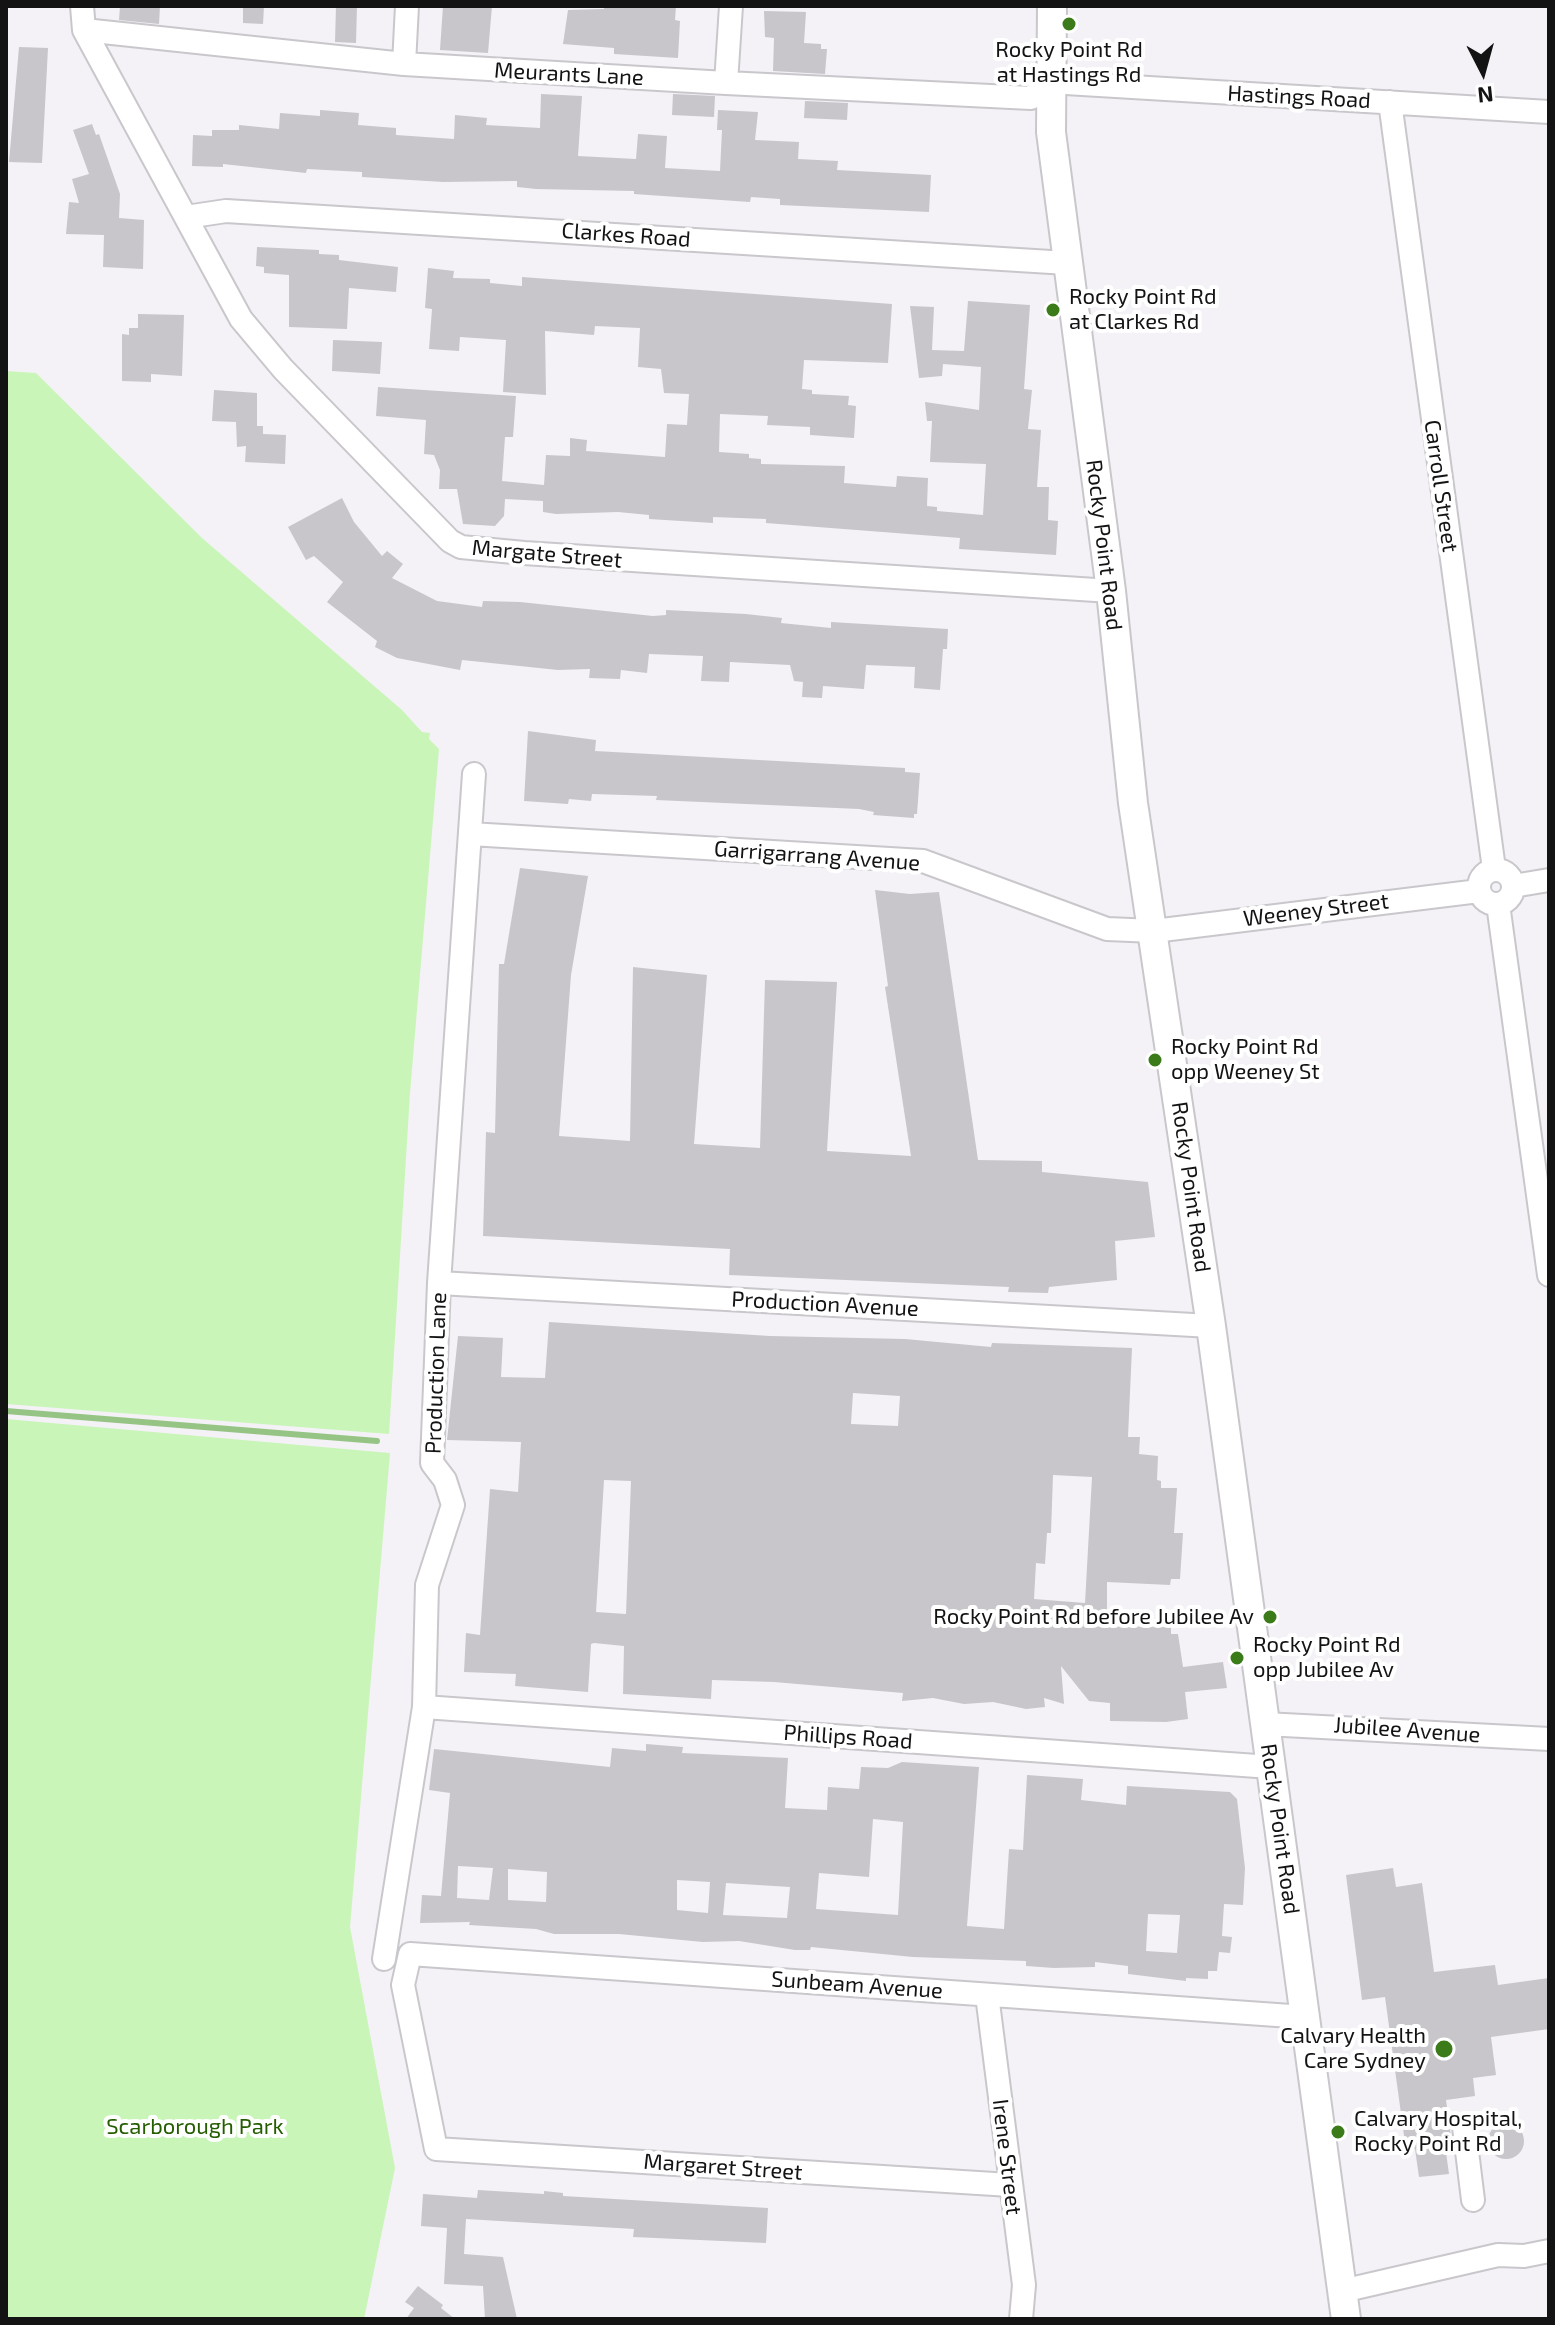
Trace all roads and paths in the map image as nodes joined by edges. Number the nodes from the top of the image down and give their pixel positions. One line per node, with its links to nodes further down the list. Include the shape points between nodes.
1 (82, 6): 5 (street, Margate Street)
2 (407, 6): 6 (street)
3 (731, 6): 8 (street)
4 (1052, 6): 7 (main road, Rocky Point Road)
5 (84, 30): 6 (street, Meurants Lane); 11 (street, Margate Street)
6 (404, 64): 8 (street, Meurants Lane)
7 (1049, 82): 8 (street, Meurants Lane, via 1031,98); 9 (street, Hastings Road); 12 (main road, Rocky Point Road)
8 (726, 83)
9 (1390, 102): 10 (street, Hastings Road); 16 (street, Carroll Street)
10 (1549, 112)
11 (186, 217): 12 (street, Clarkes Road, via 226,211); 13 (street, Margate Street, via 241,319 261,344 437,532 461,547)
12 (1067, 263): 13 (main road, Rocky Point Road)
13 (1111, 591): 21 (main road, Rocky Point Road, via 1133,803)
14 (474, 774): 15 (street, Production Lane)
15 (470, 834): 21 (street, Garrigarrang Avenue, via 923,861 1107,929); 23 (street, Production Lane)
16 (1494, 869): 18 (street, via 1507,873); 19 (street, via 1481,877)
17 (1549, 880): 18 (street)
18 (1513, 886): 20 (street, via 1509,898)
19 (1479, 891): 20 (street, via 1486,901); 21 (street, Weeney Street)
20 (1498, 904): 22 (street)
21 (1154, 931): 24 (main road, Rocky Point Road)
22 (1549, 1275)
23 (439, 1283): 24 (street, Production Avenue); 25 (street, Production Lane, via 432,1463 445,1480 453,1505 427,1585)
24 (1211, 1326): 26 (main road, Rocky Point Road)
25 (424, 1707): 28 (street, Phillips Road); 29 (street, Production Lane)
26 (1265, 1724): 27 (street, Jubilee Avenue); 28 (main road, Rocky Point Road)
27 (1549, 1739)
28 (1271, 1767): 31 (main road, Rocky Point Road)
29 (384, 1959)
30 (987, 1995): 31 (street, Sunbeam Avenue); 33 (street, Sunbeam Avenue, via 410,1954 403,1985); 34 (street, Irene Street)
31 (1305, 2017): 37 (main road, Rocky Point Road)
32 (1464, 2127): 35 (street)
33 (436, 2149): 34 (street, Margaret Street)
34 (1010, 2185): 38 (street, Irene Street, via 1024,2285)
35 (1473, 2200)
36 (1549, 2251): 37 (street, via 1498,2255)
37 (1342, 2291): 39 (main road, Rocky Point Road)
38 (1021, 2319)
39 (1346, 2319)

